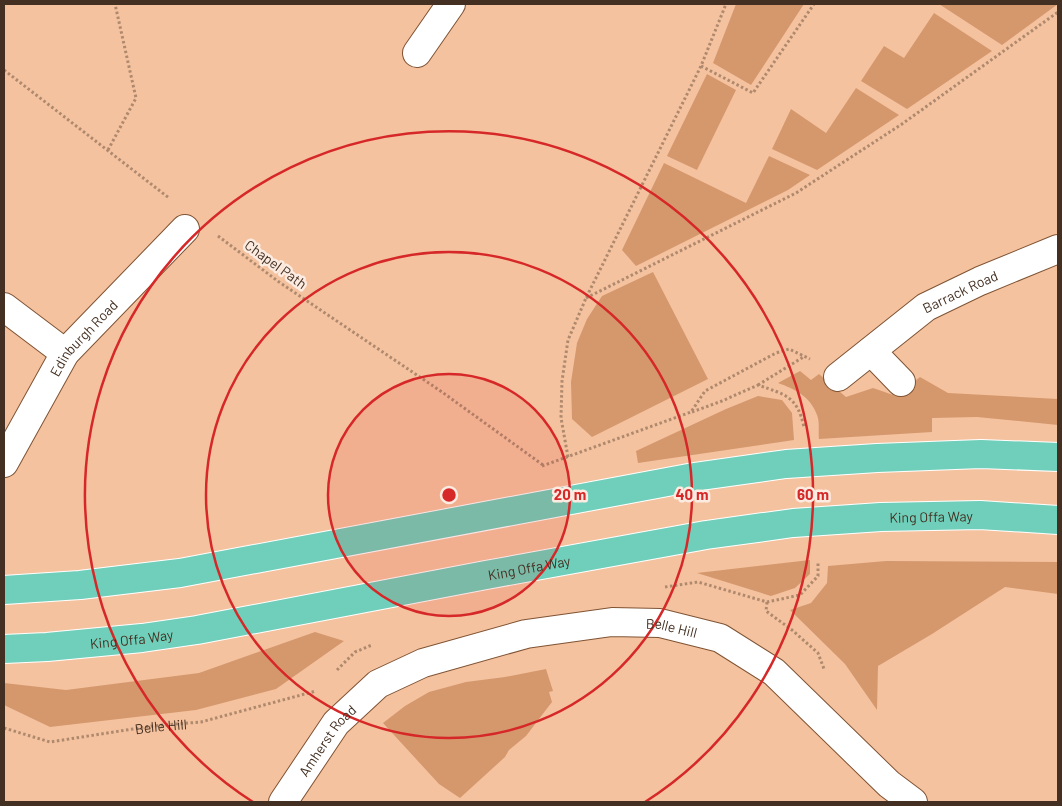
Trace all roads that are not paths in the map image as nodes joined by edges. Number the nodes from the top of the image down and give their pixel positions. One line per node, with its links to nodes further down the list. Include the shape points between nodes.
1 (451, 4): 2 (street)
2 (417, 53)
3 (185, 229): 7 (street, Edinburgh Road)
4 (1058, 249): 6 (street, Barrack Road, via 926,307)
5 (4, 307): 7 (street)
6 (871, 351): 8 (street, Barrack Road); 9 (street)
7 (65, 353): 11 (street, Edinburgh Road)
8 (838, 377)
9 (901, 382)
10 (1058, 457): 13 (highway, via 981,454 786,464 694,477 180,573)
11 (4, 463)
12 (1058, 520): 14 (highway, King Offa Way, via 980,515 793,523 677,540 197,630 142,638)
13 (4, 590)
14 (4, 649)
15 (378, 684): 16 (street, Amherst Road, via 336,723); 17 (street, Belle Hill, via 423,663 526,634 612,622 660,623 720,638 774,672 889,784)
16 (283, 802)
17 (913, 802)

